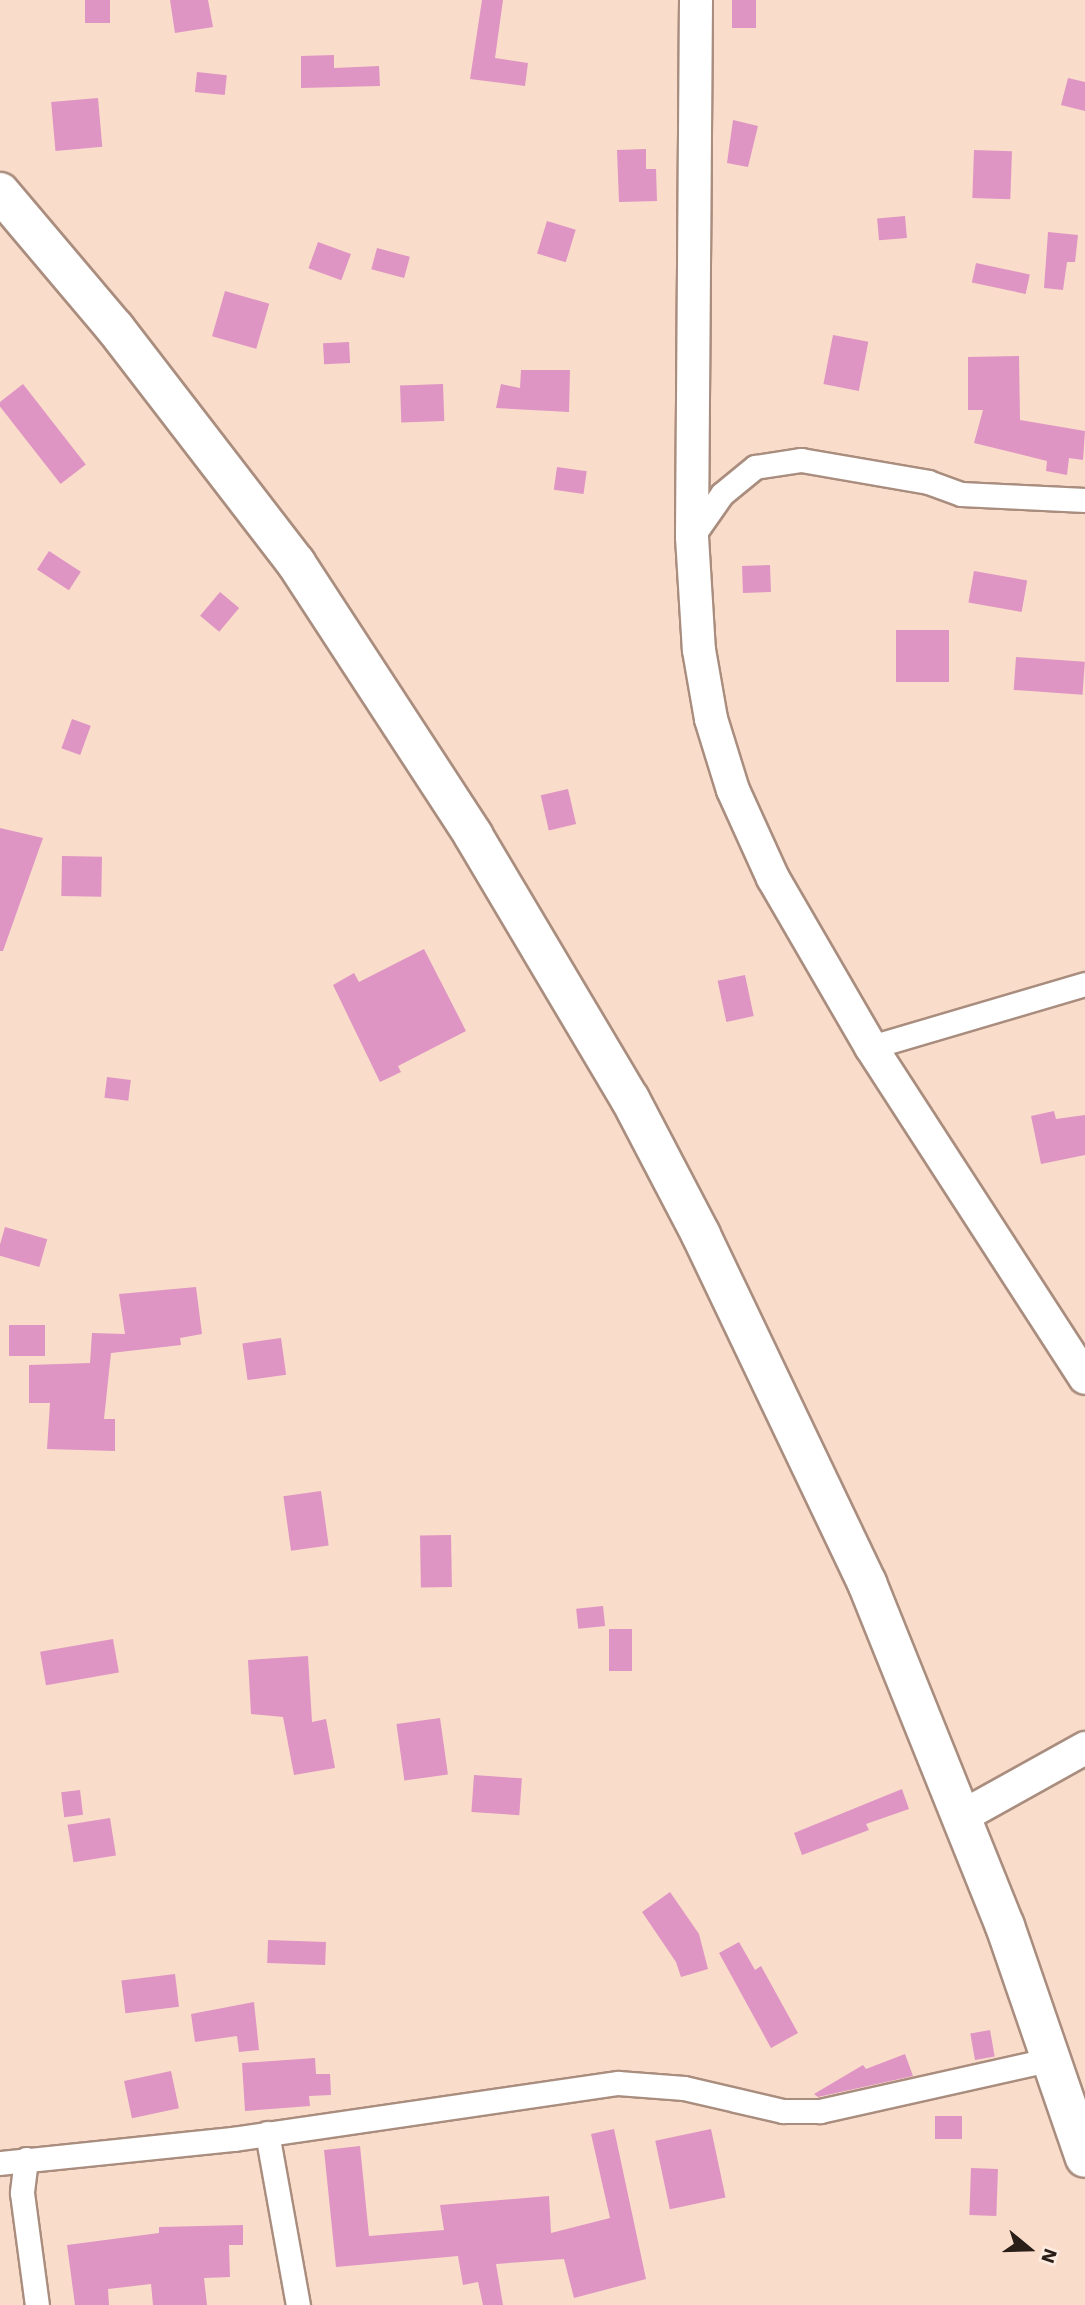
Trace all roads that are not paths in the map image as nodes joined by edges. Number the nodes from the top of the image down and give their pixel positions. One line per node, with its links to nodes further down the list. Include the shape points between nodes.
1 (696, 0): 4 (main road)
2 (0, 192): 9 (highway, via 115,328 296,564 547,954 649,1136 791,1420 867,1583)
3 (1085, 500): 4 (street, via 961,494 928,482 801,460 755,467 722,494)
4 (692, 537): 6 (main road, via 699,650 711,719 733,790 773,878)
5 (1085, 984): 6 (street)
6 (871, 1047): 7 (main road)
7 (1085, 1378)
8 (1085, 1748): 9 (main road)
9 (963, 1816): 10 (highway)
10 (1052, 2059): 11 (street, via 820,2111 783,2111 684,2088 618,2083); 12 (highway)
11 (268, 2133): 13 (street); 16 (street)
12 (1085, 2158)
13 (26, 2159): 14 (street); 15 (street, via 22,2193)
14 (0, 2163)
15 (37, 2305)
16 (299, 2305)

